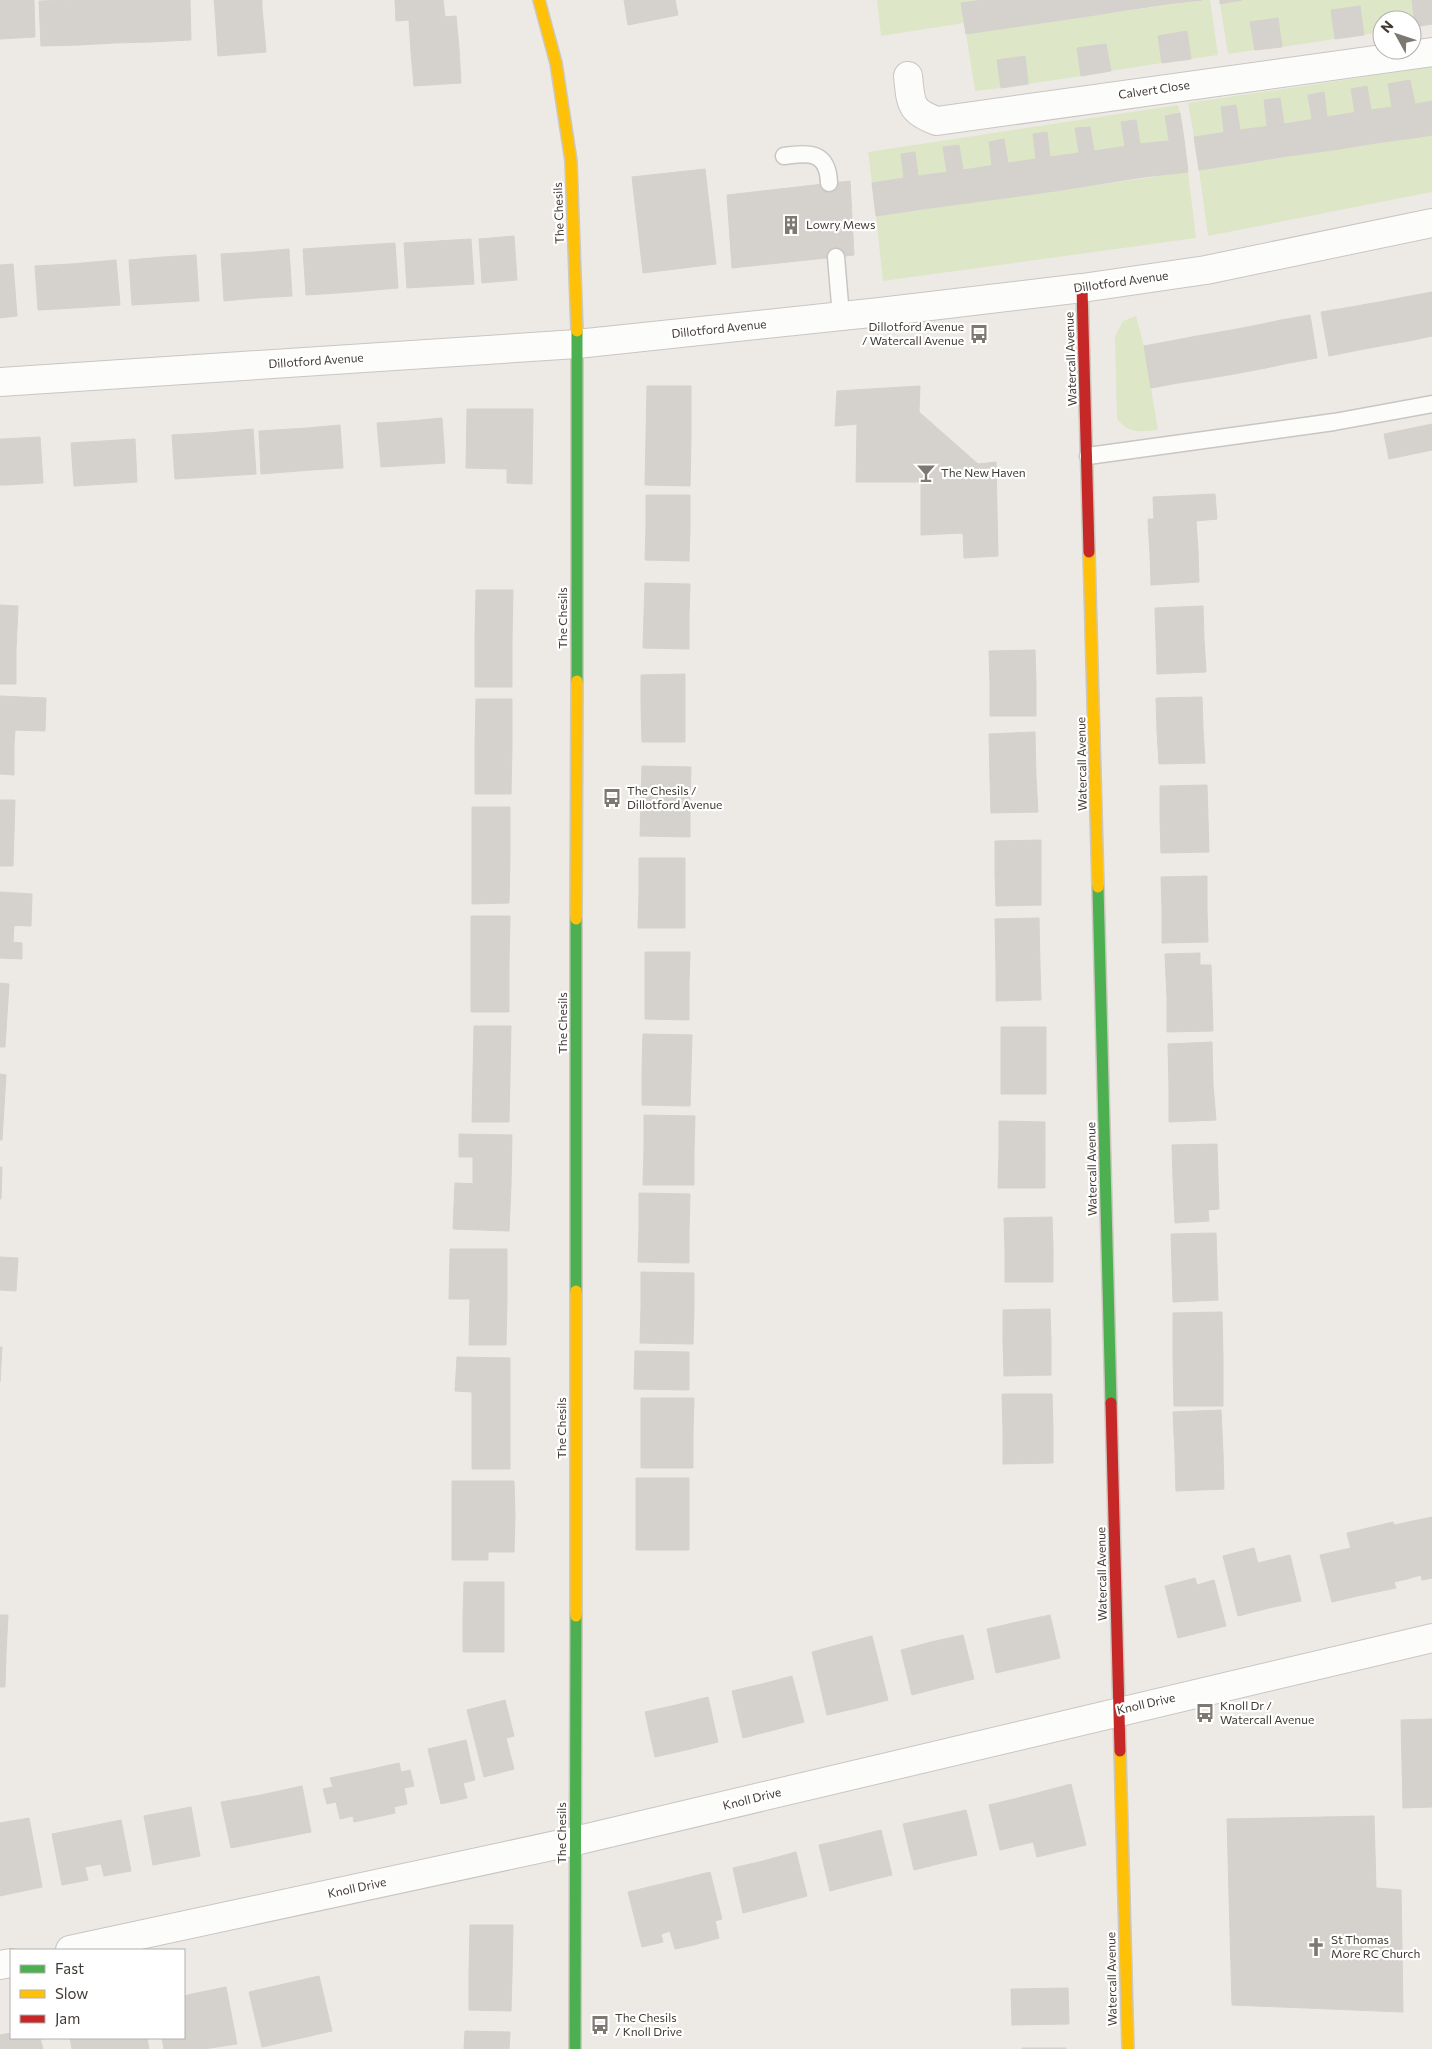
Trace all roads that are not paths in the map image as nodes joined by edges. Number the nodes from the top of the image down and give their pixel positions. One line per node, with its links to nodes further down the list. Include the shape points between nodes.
1 (539, 0): 10 (street, The Chesils, via 556,63 570,161)
2 (1432, 52): 3 (street, Calvert Close, via 937,121 923,116 912,106)
3 (908, 76)
4 (784, 156): 5 (lane, via 814,155 829,169)
5 (829, 183)
6 (1432, 223): 8 (street, Dillotford Avenue, via 1206,270)
7 (836, 257): 9 (lane)
8 (1082, 288): 9 (street, Dillotford Avenue); 13 (street, Watercall Avenue)
9 (841, 316): 10 (street, Dillotford Avenue)
10 (577, 344): 11 (street, Dillotford Avenue); 16 (street, The Chesils)
11 (0, 382)
12 (1432, 404): 13 (lane, via 1334,422)
13 (1088, 456): 15 (street, Watercall Avenue)
14 (1432, 1638): 15 (street, Knoll Drive)
15 (1119, 1710): 16 (street, Knoll Drive); 19 (street, Watercall Avenue)
16 (575, 1841): 17 (street, Knoll Drive); 18 (street, The Chesils)
17 (75, 1949)
18 (575, 2049)
19 (1128, 2049)

